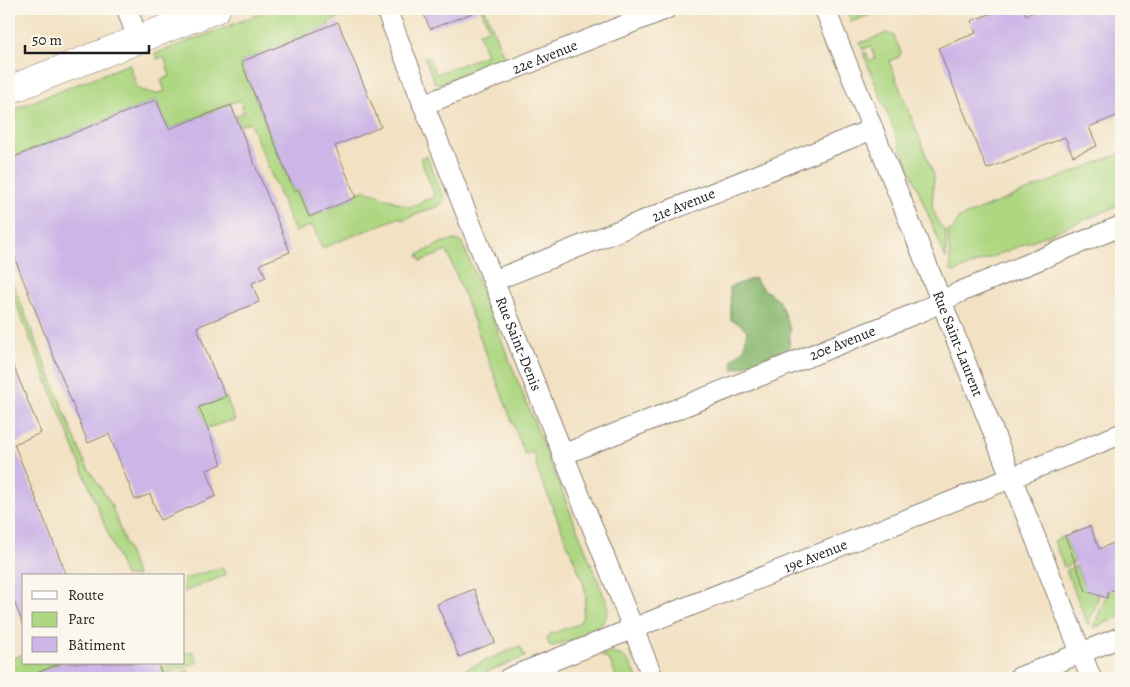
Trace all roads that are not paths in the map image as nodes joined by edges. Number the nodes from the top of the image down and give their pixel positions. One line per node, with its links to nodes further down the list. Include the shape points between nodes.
1 (126, 9): 6 (street)
2 (216, 9): 6 (main road)
3 (386, 9): 8 (street, Rue Saint-Denis)
4 (666, 9): 8 (street, 22e Avenue)
5 (825, 9): 9 (street, Rue Saint-Laurent)
6 (138, 39): 7 (main road)
7 (9, 90)
8 (423, 105): 11 (street, Rue Saint-Denis)
9 (873, 129): 11 (street, 21e Avenue); 12 (street, Rue Saint-Laurent)
10 (1121, 226): 12 (street, 20e Avenue)
11 (493, 280): 14 (street, Rue Saint-Denis)
12 (942, 302): 14 (street, 20e Avenue); 15 (street, Rue Saint-Laurent)
13 (1121, 434): 15 (street, 19e Avenue)
14 (562, 455): 16 (street, Rue Saint-Denis)
15 (1011, 477): 16 (street, 19e Avenue); 18 (street, Rue Saint-Laurent)
16 (633, 630): 19 (street, 19e Avenue); 20 (street, Rue Saint-Denis)
17 (1121, 637): 18 (street)
18 (1080, 653): 21 (street); 22 (street, Rue Saint-Laurent)
19 (509, 678)
20 (652, 678)
21 (1018, 678)
22 (1091, 678)

